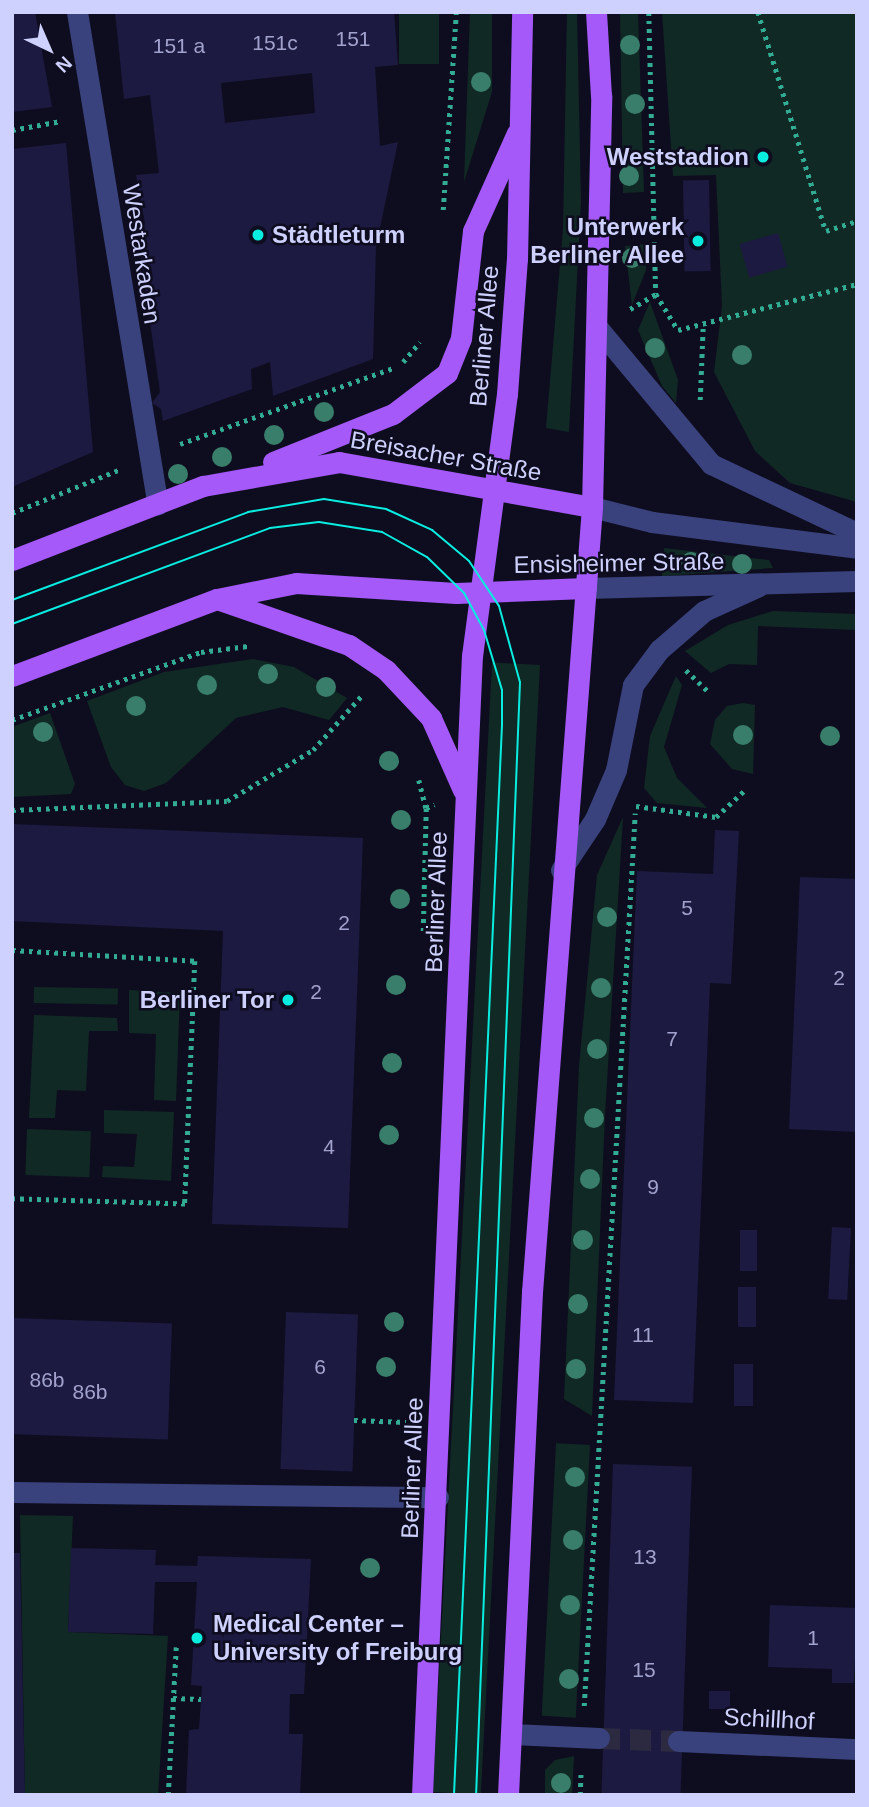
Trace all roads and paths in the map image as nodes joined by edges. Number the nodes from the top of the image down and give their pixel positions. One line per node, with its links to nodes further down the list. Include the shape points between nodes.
1 (77, 12): 7 (street, Westarkaden)
2 (456, 12): 11 (path)
3 (522, 12): 8 (main road, Berliner Allee)
4 (596, 12): 14 (main road)
5 (649, 12): 13 (path, via 656,294 678,330)
6 (758, 12): 10 (path, via 826,231)
7 (93, 116): 9 (path); 17 (street, Westarkaden)
8 (522, 123): 18 (main road, via 473,230 461,338 447,373 393,414); 19 (main road, Berliner Allee, via 512,327)
9 (12, 130)
10 (857, 221)
11 (442, 226)
12 (857, 284): 13 (path)
13 (703, 324): 16 (path, via 700,402)
14 (597, 327): 16 (street); 21 (main road)
15 (424, 334): 17 (path, via 390,370)
16 (674, 425): 23 (street, via 712,464)
17 (149, 458): 20 (street, Westarkaden); 22 (path)
18 (246, 473): 19 (main road, Breisacher Straße, via 339,462); 20 (main road, Breisacher Straße)
19 (494, 494): 21 (main road, Breisacher Straße); 29 (main road, Berliner Allee)
20 (158, 504): 25 (main road, Breisacher Straße)
21 (592, 507): 24 (street, Ensisheimer Straße, via 652,522); 28 (main road)
22 (12, 513)
23 (857, 533)
24 (857, 548)
25 (12, 560)
26 (857, 581): 27 (street, Ensisheimer Straße)
27 (759, 586): 28 (street, Ensisheimer Straße); 45 (street, Ensisheimer Straße, via 705,611 659,650 633,685 616,770)
28 (586, 588): 29 (main road, Ensisheimer Straße); 45 (main road)
29 (481, 593): 30 (main road, via 296,583); 42 (main road, Berliner Allee)
30 (217, 599): 33 (main road, via 349,645); 34 (main road)
31 (253, 646): 39 (path, via 201,652)
32 (677, 662): 36 (path)
33 (386, 670): 37 (path); 42 (main road, via 431,718)
34 (12, 676)
35 (355, 685): 37 (path)
36 (708, 691)
37 (366, 692): 38 (path); 44 (path, via 313,750 227,801)
38 (374, 703)
39 (12, 720)
40 (416, 769): 43 (path)
41 (746, 789): 56 (path, via 716,817 635,806)
42 (465, 795): 51 (main road, Berliner Allee)
43 (426, 808)
44 (12, 810)
45 (561, 871): 55 (main road, via 532,1292)
46 (12, 950): 47 (path, via 195,961 185,1204)
47 (12, 1199)
48 (354, 1420): 49 (path)
49 (407, 1422)
50 (12, 1492): 51 (street)
51 (438, 1497): 60 (main road, Berliner Allee)
52 (176, 1647): 53 (path)
53 (173, 1698): 54 (path); 59 (path)
54 (201, 1699)
55 (512, 1734): 56 (street); 61 (main road)
56 (591, 1737): 62 (path)
57 (678, 1741): 58 (street, Schillhof)
58 (857, 1749)
59 (168, 1795)
60 (422, 1795)
61 (508, 1795)
62 (580, 1795)

